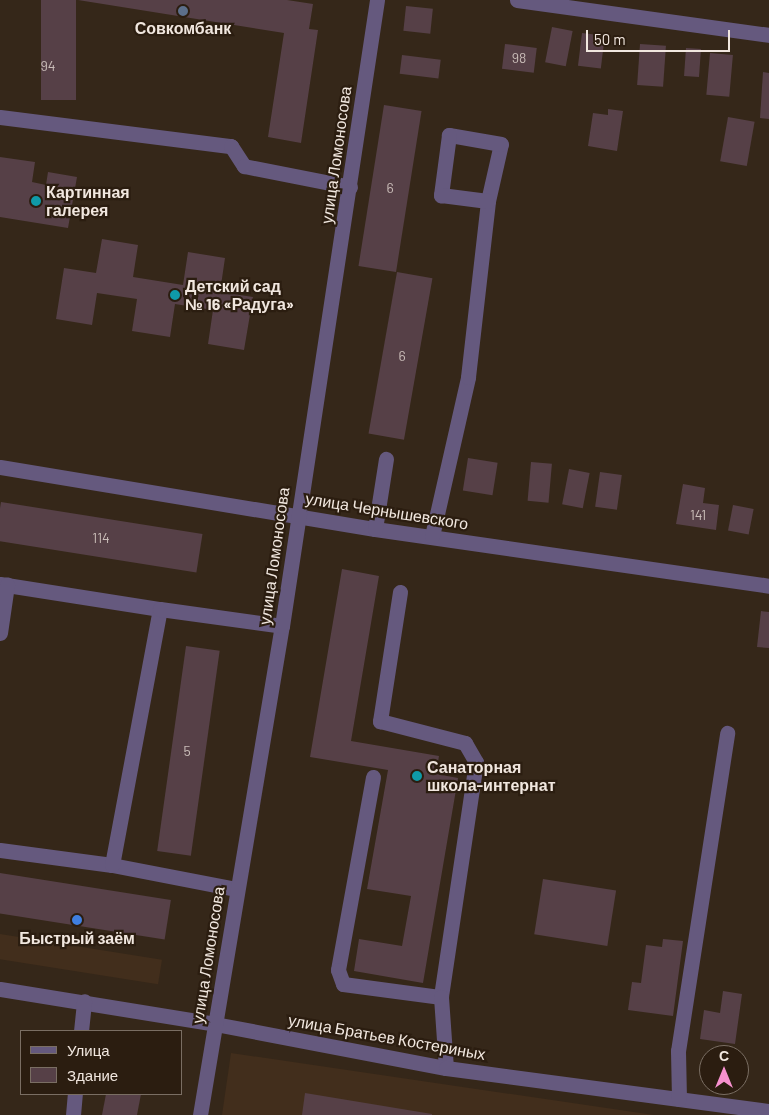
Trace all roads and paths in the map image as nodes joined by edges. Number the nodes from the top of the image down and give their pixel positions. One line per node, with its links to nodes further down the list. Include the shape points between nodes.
1 (377, 0): 5 (street, улица Ломоносова)
2 (517, 0): 3 (street)
3 (769, 35)
4 (0, 116): 5 (street, via 231,146 244,166)
5 (350, 187): 9 (street, улица Ломоносова)
6 (488, 201): 6 (street, via 501,144 449,135 441,195); 11 (street, via 468,377)
7 (386, 459): 10 (street)
8 (0, 467): 9 (street, улица Чернышевского)
9 (297, 514): 10 (street, улица Чернышевского); 16 (street, улица Ломоносова)
10 (375, 529): 11 (street, улица Чернышевского)
11 (432, 536): 13 (street, улица Чернышевского)
12 (3, 584): 15 (street); 17 (street)
13 (769, 586)
14 (400, 592): 24 (street, via 380,720 465,743 476,762)
15 (160, 609): 16 (street); 21 (street)
16 (282, 626): 22 (street, улица Ломоносова)
17 (0, 633)
18 (727, 733): 30 (street, via 678,1051)
19 (373, 777): 24 (street, via 338,970 343,984)
20 (0, 850): 21 (street)
21 (112, 866): 22 (street)
22 (236, 889): 26 (street, улица Ломоносова)
23 (0, 989): 25 (street, улица Братьев Костериных)
24 (442, 997): 28 (street)
25 (84, 1001): 26 (street, улица Братьев Костериных); 27 (street)
26 (215, 1024): 28 (street, улица Братьев Костериных); 33 (street, улица Ломоносова)
27 (81, 1030)
28 (446, 1068): 30 (street, улица Братьев Костериных)
29 (75, 1095): 32 (street)
30 (678, 1099): 31 (street, улица Братьев Костериных)
31 (769, 1112)
32 (73, 1115)
33 (200, 1115)

